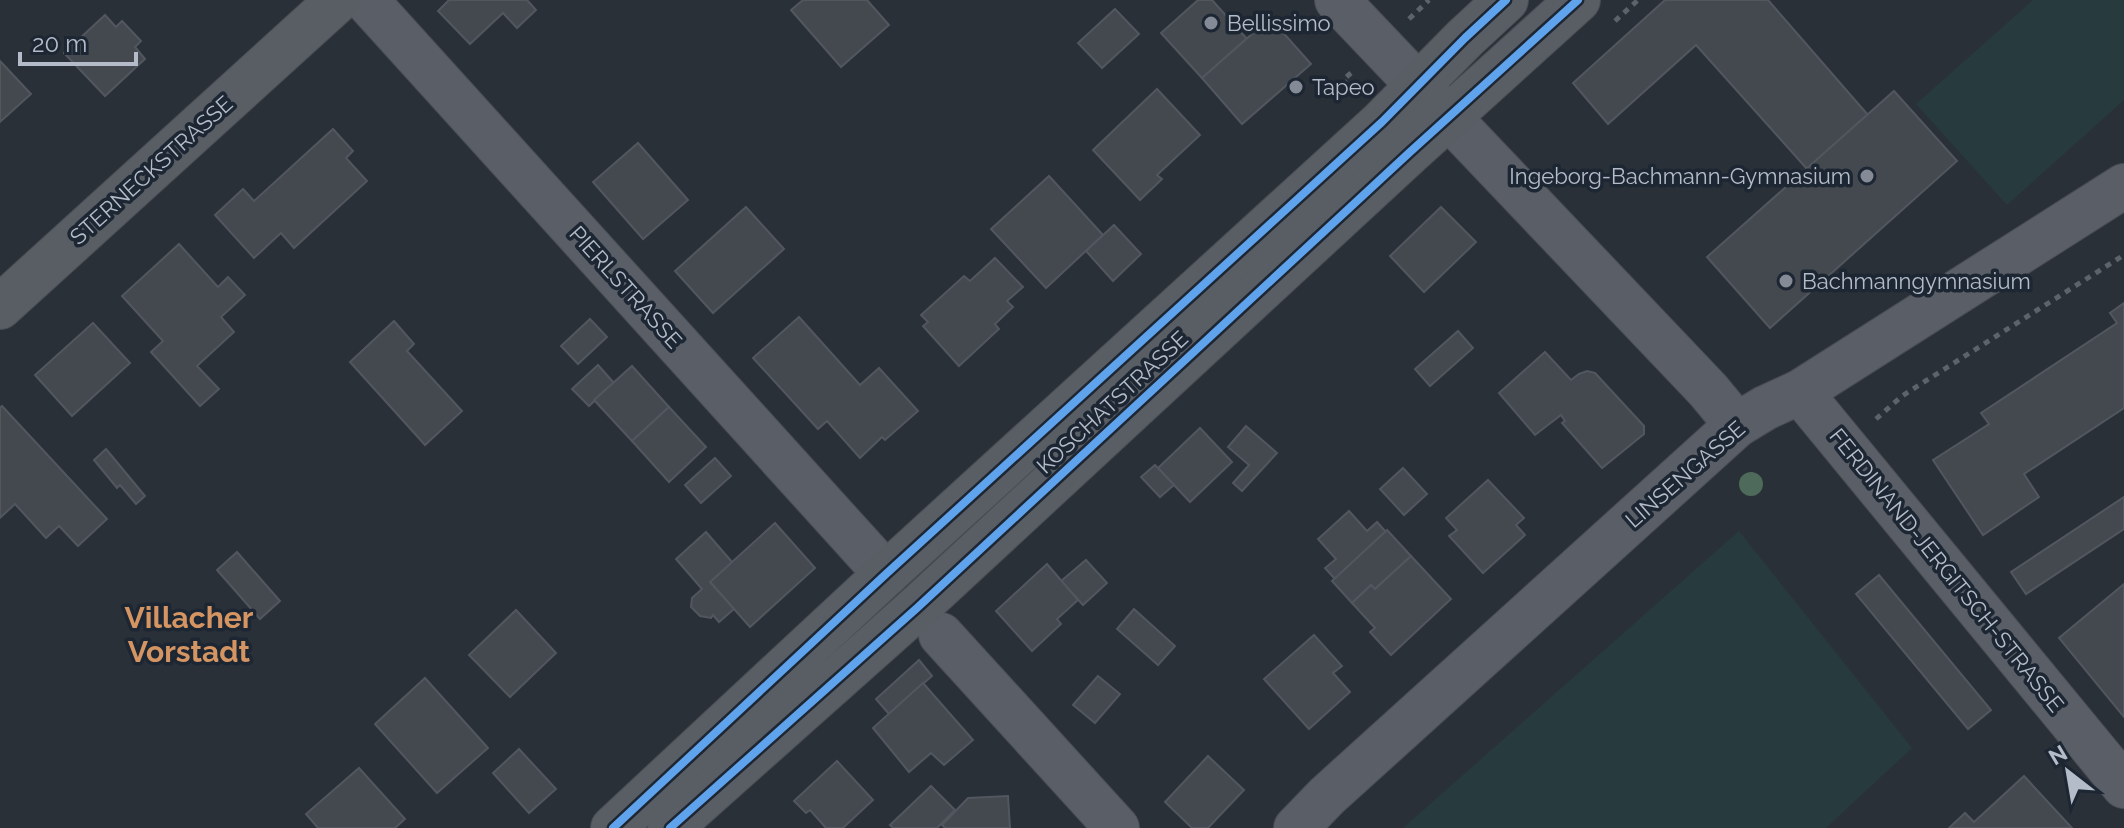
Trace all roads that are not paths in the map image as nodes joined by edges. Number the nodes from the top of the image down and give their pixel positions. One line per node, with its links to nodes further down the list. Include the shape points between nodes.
1 (338, 0): 9 (main road, STERNECKSTRASSE)
2 (366, 0): 12 (street, PIERLSTRASSE)
3 (1337, 0): 6 (street)
4 (1506, 0): 6 (main road, KOSCHATSTRASSE)
5 (1578, 0): 7 (main road, KOSCHATSTRASSE)
6 (1419, 85): 7 (street); 12 (main road, KOSCHATSTRASSE)
7 (1450, 117): 11 (street); 16 (main road, KOSCHATSTRASSE)
8 (2124, 186): 10 (street, LINSENGASSE)
9 (0, 307)
10 (1800, 392): 11 (street, LINSENGASSE); 14 (street, FERDINAND-JERGITSCH-STRASSE)
11 (1737, 425): 18 (street, LINSENGASSE)
12 (886, 574): 15 (main road, KOSCHATSTRASSE)
13 (941, 635): 17 (street)
14 (2124, 786)
15 (613, 828)
16 (670, 828)
17 (1117, 828)
18 (1296, 828)

